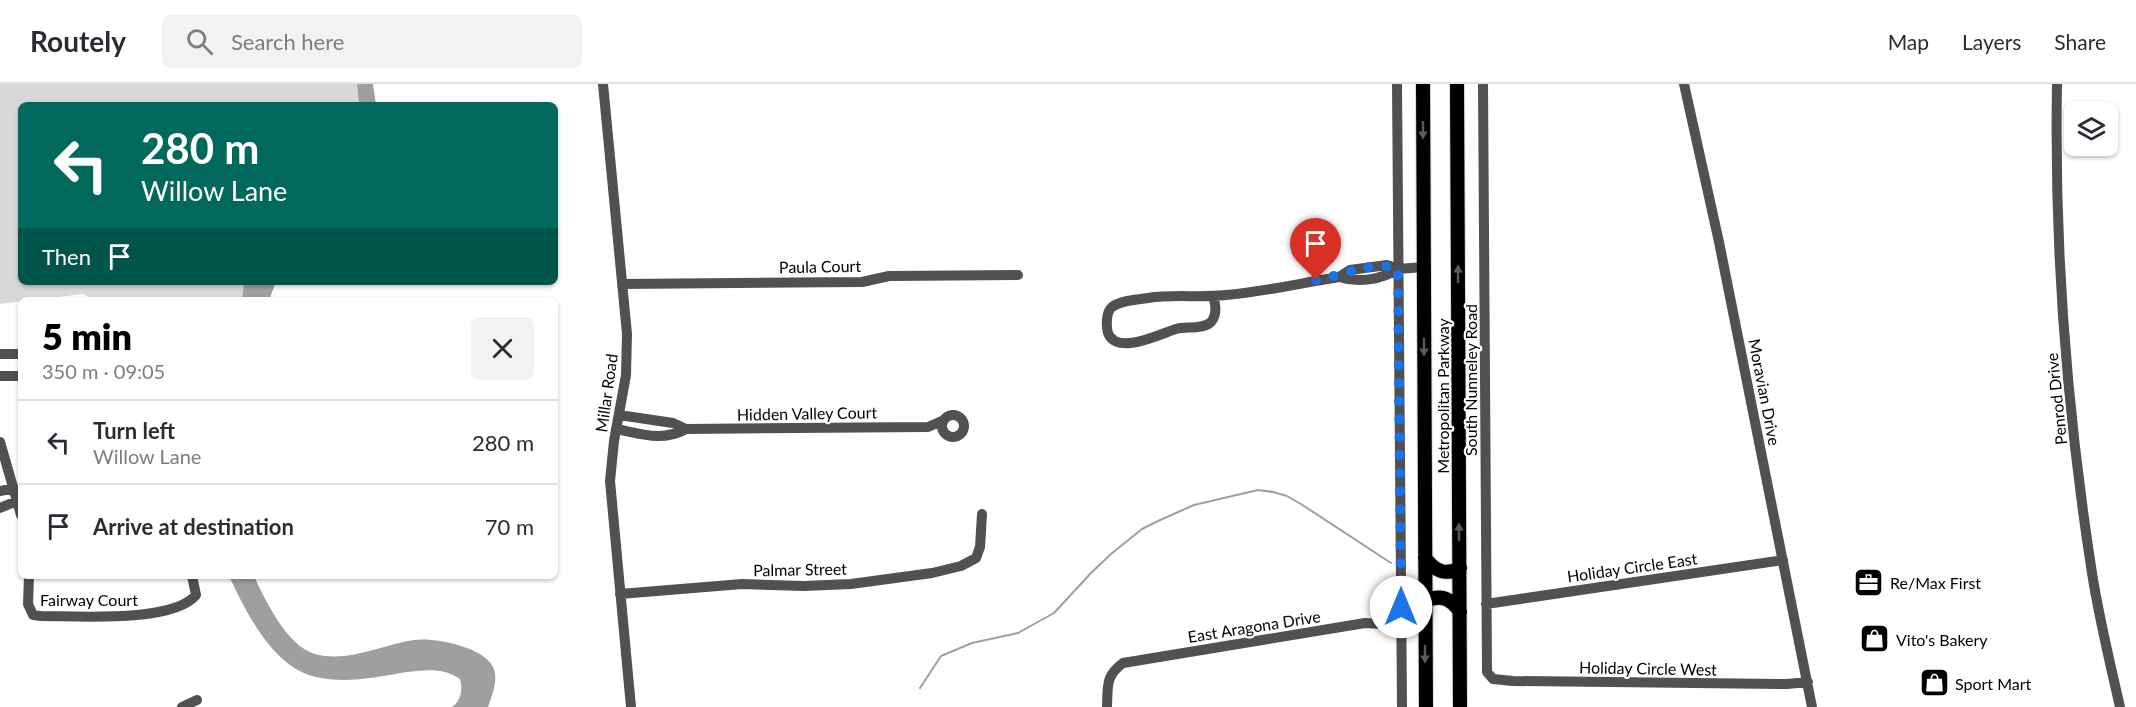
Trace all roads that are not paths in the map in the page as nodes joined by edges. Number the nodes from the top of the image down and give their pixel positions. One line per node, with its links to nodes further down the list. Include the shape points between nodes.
1 (603, 84): 11 (street, Millar Road)
2 (1397, 84): 9 (street)
3 (1423, 84): 8 (main road, Metropolitan Parkway, one-way to 8)
4 (1457, 84): 34 (main road, Metropolitan Parkway, one-way to 4)
5 (1483, 84): 39 (street, South Nunneley Road)
6 (1684, 84): 33 (street, Moravian Drive)
7 (2057, 84): 52 (street, Penrod Drive, via 2058,220 2068,375 2093,575)
8 (1424, 267): 9 (street); 32 (main road, Metropolitan Parkway, one-way to 32)
9 (1398, 269): 12 (street, via 1387,266 1350,270 1339,277); 41 (street)
10 (1018, 274): 11 (street, Paula Court, via 889,276 862,282)
11 (622, 284): 17 (street, Millar Road, via 627,354)
12 (1213, 296): 12 (street, via 1163,296 1124,302 1110,310 1107,331 1123,343 1138,343 1178,329 1205,326 1215,315)
13 (0, 354): 14 (street)
14 (18, 354)
15 (0, 376): 16 (street)
16 (18, 376)
17 (619, 415): 18 (street, Hidden Valley Court); 21 (street, Millar Road)
18 (646, 420): 22 (street, Hidden Valley Court); 24 (street)
19 (944, 420): 20 (street, Hidden Valley Court); 23 (street); 23 (street, via 957,416 963,428 954,437)
20 (928, 427): 22 (street, Hidden Valley Court); 23 (street, Hidden Valley Court)
21 (616, 429): 24 (street, Hidden Valley Court); 37 (street, Millar Road, via 610,481)
22 (687, 429): 24 (street, Hidden Valley Court, via 675,436)
23 (945, 433)
24 (644, 434)
25 (0, 442): 26 (street)
26 (14, 488): 27 (street); 28 (street)
27 (0, 491)
28 (17, 501): 29 (street); 30 (street)
29 (18, 504)
30 (0, 508)
31 (982, 514): 37 (street, Palmar Street, via 976,558 932,573 851,584 742,584)
32 (1425, 558): 34 (main road, via 1440,572); 38 (main road, Metropolitan Parkway)
33 (1783, 560): 39 (street, Holiday Circle East); 43 (street, Moravian Drive)
34 (1460, 568): 40 (main road, Metropolitan Parkway)
35 (29, 579): 36 (street, Fairway Court, via 29,608 33,615 41,616 133,616 180,606 196,595)
36 (193, 579)
37 (620, 594): 46 (street, Millar Road)
38 (1425, 601): 40 (main road, via 1442,597); 49 (main road, Metropolitan Parkway, one-way to 49)
39 (1486, 604): 42 (street, South Nunneley Road)
40 (1460, 612): 50 (main road, Metropolitan Parkway)
41 (1401, 625): 47 (street, East Aragona Drive, via 1365,623 1122,663 1108,682); 48 (street)
42 (1489, 676): 43 (street, Holiday Circle West, via 1513,681)
43 (1808, 682): 51 (street, Moravian Drive)
44 (197, 700): 45 (street)
45 (182, 707)
46 (632, 707)
47 (1107, 707)
48 (1402, 707)
49 (1426, 707)
50 (1460, 707)
51 (1812, 707)
52 (2120, 707)

